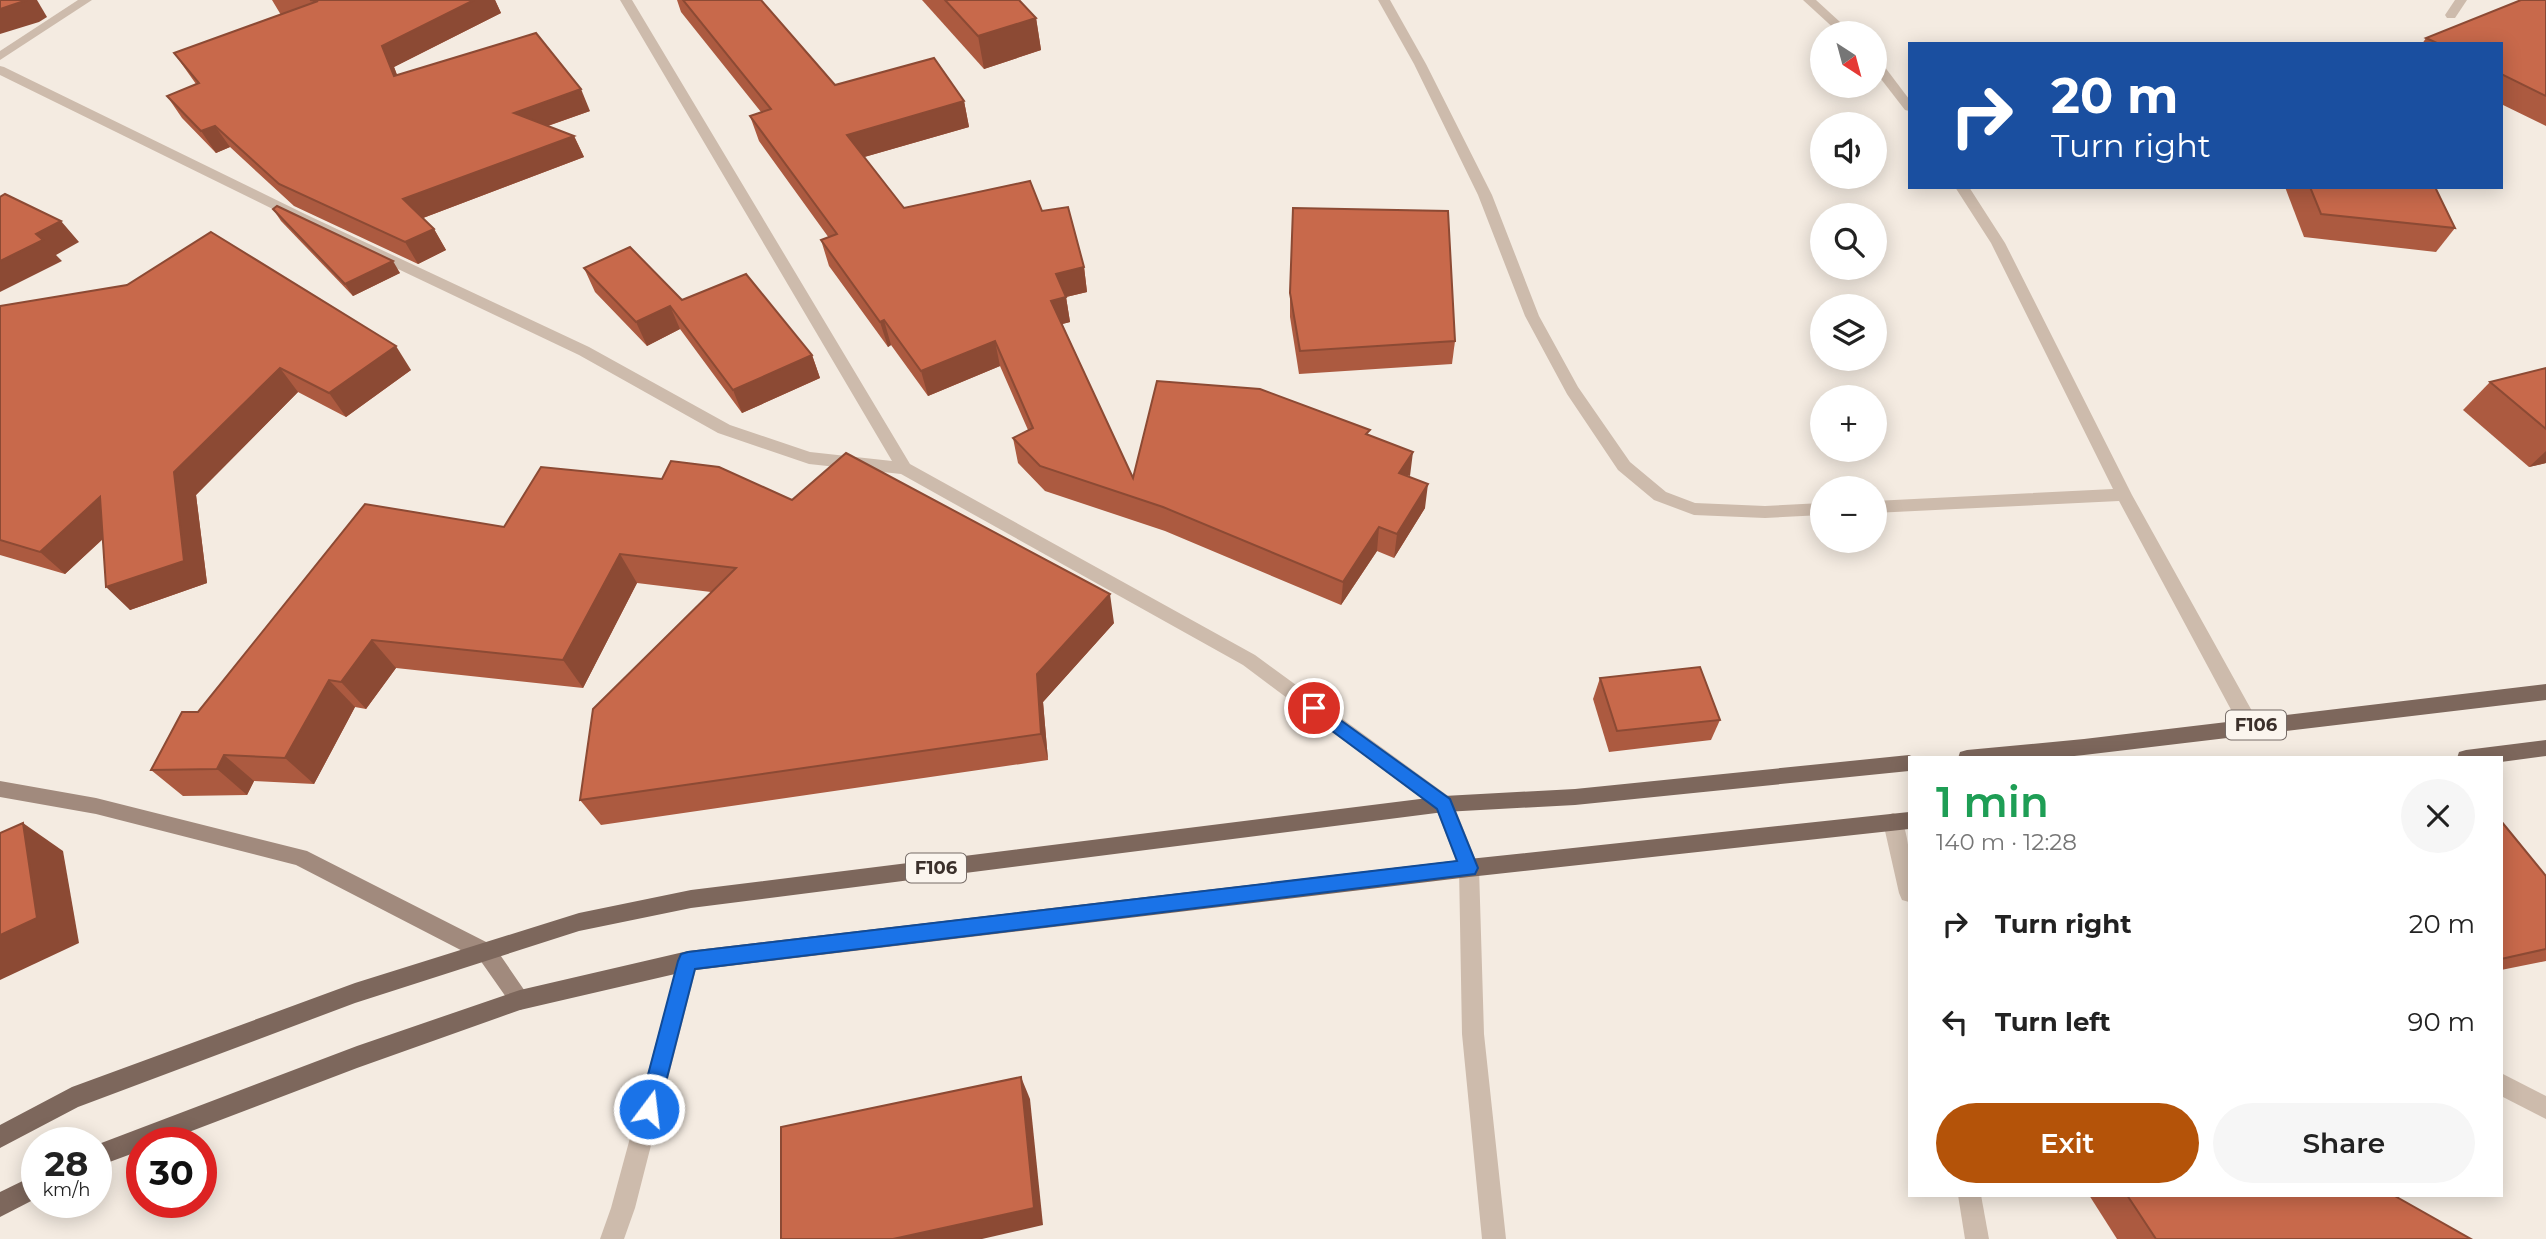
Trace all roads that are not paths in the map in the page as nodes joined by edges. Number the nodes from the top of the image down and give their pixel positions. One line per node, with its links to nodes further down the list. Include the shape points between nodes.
1 (86, 0): 8 (street)
2 (626, 0): 13 (street)
3 (1384, 0): 16 (street, via 1485,195 1532,316 1572,390 1624,466 1660,496 1694,509)
4 (1809, 0): 7 (street)
5 (2461, 0): 6 (street)
6 (2451, 15)
7 (1833, 21)
8 (0, 56)
9 (0, 70): 13 (street, via 584,351 724,429 809,458)
10 (1887, 78): 11 (street)
11 (1908, 106)
12 (1963, 189): 14 (street, via 1998,243)
13 (904, 468): 24 (street, via 1249,660)
14 (2124, 495): 15 (street); 18 (street)
15 (1887, 506)
16 (1810, 510)
17 (2546, 692): 18 (main road, F106)
18 (2250, 726): 20 (main road, F106)
19 (2546, 748): 21 (main road)
20 (1988, 756)
21 (2482, 756)
22 (1908, 763): 24 (main road, F106, via 1575,797)
23 (0, 789): 28 (street, via 96,806 300,857)
24 (1444, 804): 26 (street); 28 (main road, F106, via 691,899 579,922)
25 (1901, 821): 26 (main road); 27 (street)
26 (1469, 868): 29 (main road); 39 (street, via 1473,1034)
27 (1908, 884)
28 (487, 953): 30 (street); 33 (main road, F106, via 355,993 72,1098)
29 (688, 961): 30 (main road); 38 (street)
30 (520, 1000): 34 (main road)
31 (2503, 1085): 32 (street)
32 (2546, 1108)
33 (0, 1137)
34 (112, 1150)
35 (21, 1194): 37 (main road)
36 (1969, 1197): 40 (street)
37 (0, 1206)
38 (612, 1239)
39 (1494, 1239)
40 (1977, 1239)

